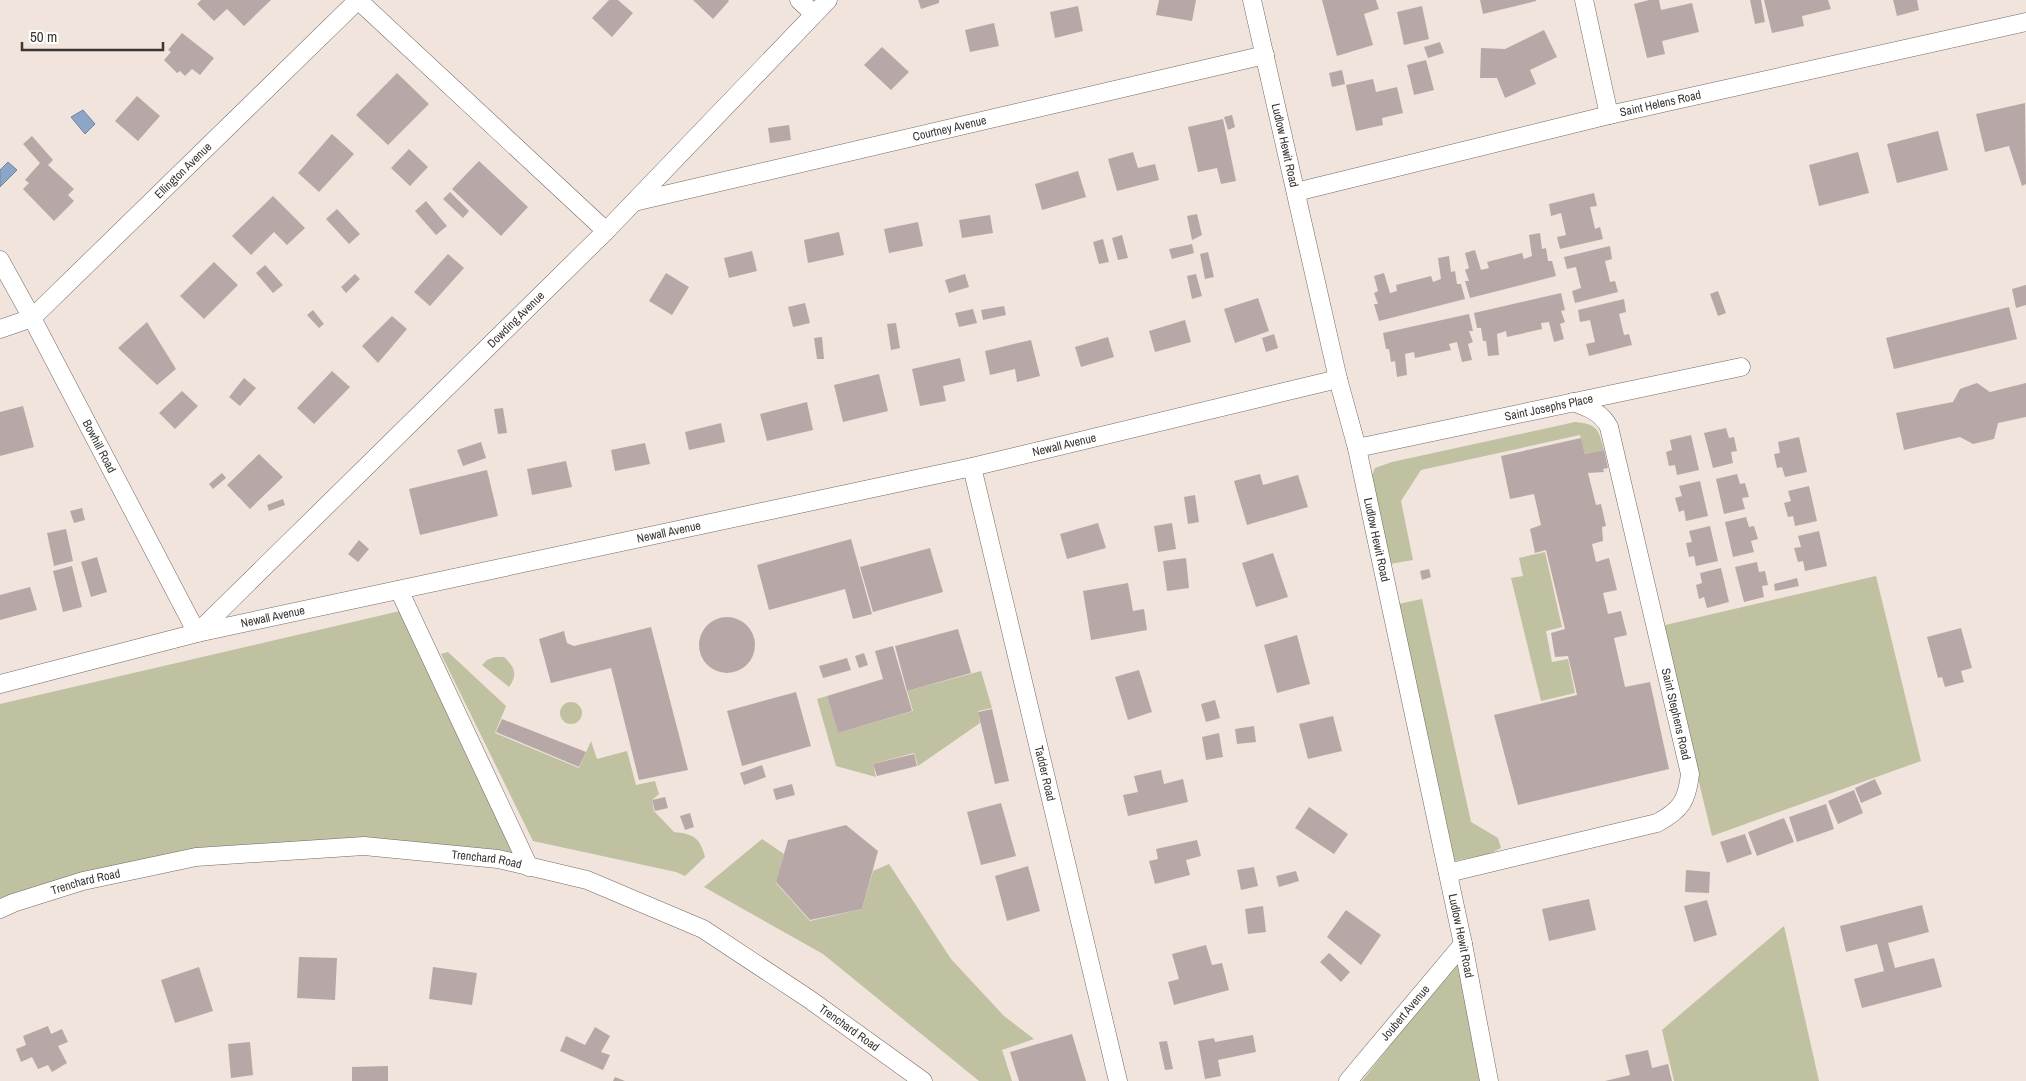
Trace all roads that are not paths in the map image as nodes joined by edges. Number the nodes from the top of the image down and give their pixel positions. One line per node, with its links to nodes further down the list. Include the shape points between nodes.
1 (358, 0): 12 (street); 14 (street, Ellington Avenue)
2 (799, 0): 6 (street)
3 (828, 0): 6 (street, Dowding Avenue)
4 (1252, 0): 8 (street, Ludlow Hewit Road)
5 (1584, 0): 9 (street)
6 (814, 14): 11 (street, Dowding Avenue)
7 (2026, 22): 9 (street, Saint Helens Road)
8 (1265, 55): 10 (street, Ludlow Hewit Road); 11 (street, Courtney Avenue)
9 (1609, 115): 10 (street, Saint Helens Road)
10 (1296, 192): 17 (street, Ludlow Hewit Road)
11 (634, 202): 12 (street, Dowding Avenue)
12 (606, 232): 22 (street, Dowding Avenue)
13 (0, 260): 14 (street, Bowhill Road)
14 (32, 318): 15 (street, Ellington Avenue); 22 (street, Bowhill Road)
15 (0, 329)
16 (1741, 368): 18 (street, Saint Josephs Place)
17 (1338, 379): 19 (street, Ludlow Hewit Road); 20 (street, Newall Avenue)
18 (1573, 402): 19 (street, Saint Josephs Place); 25 (street, Saint Stephens Road, via 1595,410 1609,427 1690,774 1688,792 1681,806 1657,823)
19 (1357, 448): 25 (street, Ludlow Hewit Road)
20 (972, 467): 21 (street, Newall Avenue); 29 (street, Tadder Road)
21 (399, 590): 22 (street, Newall Avenue); 24 (street)
22 (197, 633): 23 (street, Newall Avenue)
23 (0, 684)
24 (529, 866): 26 (street, Trenchard Road, via 498,859 364,846 196,857 83,881); 28 (street, Trenchard Road, via 588,880 703,929 809,999)
25 (1448, 873): 27 (street, Ludlow Hewit Road)
26 (0, 909)
27 (1463, 944): 30 (street, Joubert Avenue); 31 (street, Ludlow Hewit Road)
28 (923, 1081)
29 (1118, 1081)
30 (1348, 1081)
31 (1489, 1081)

